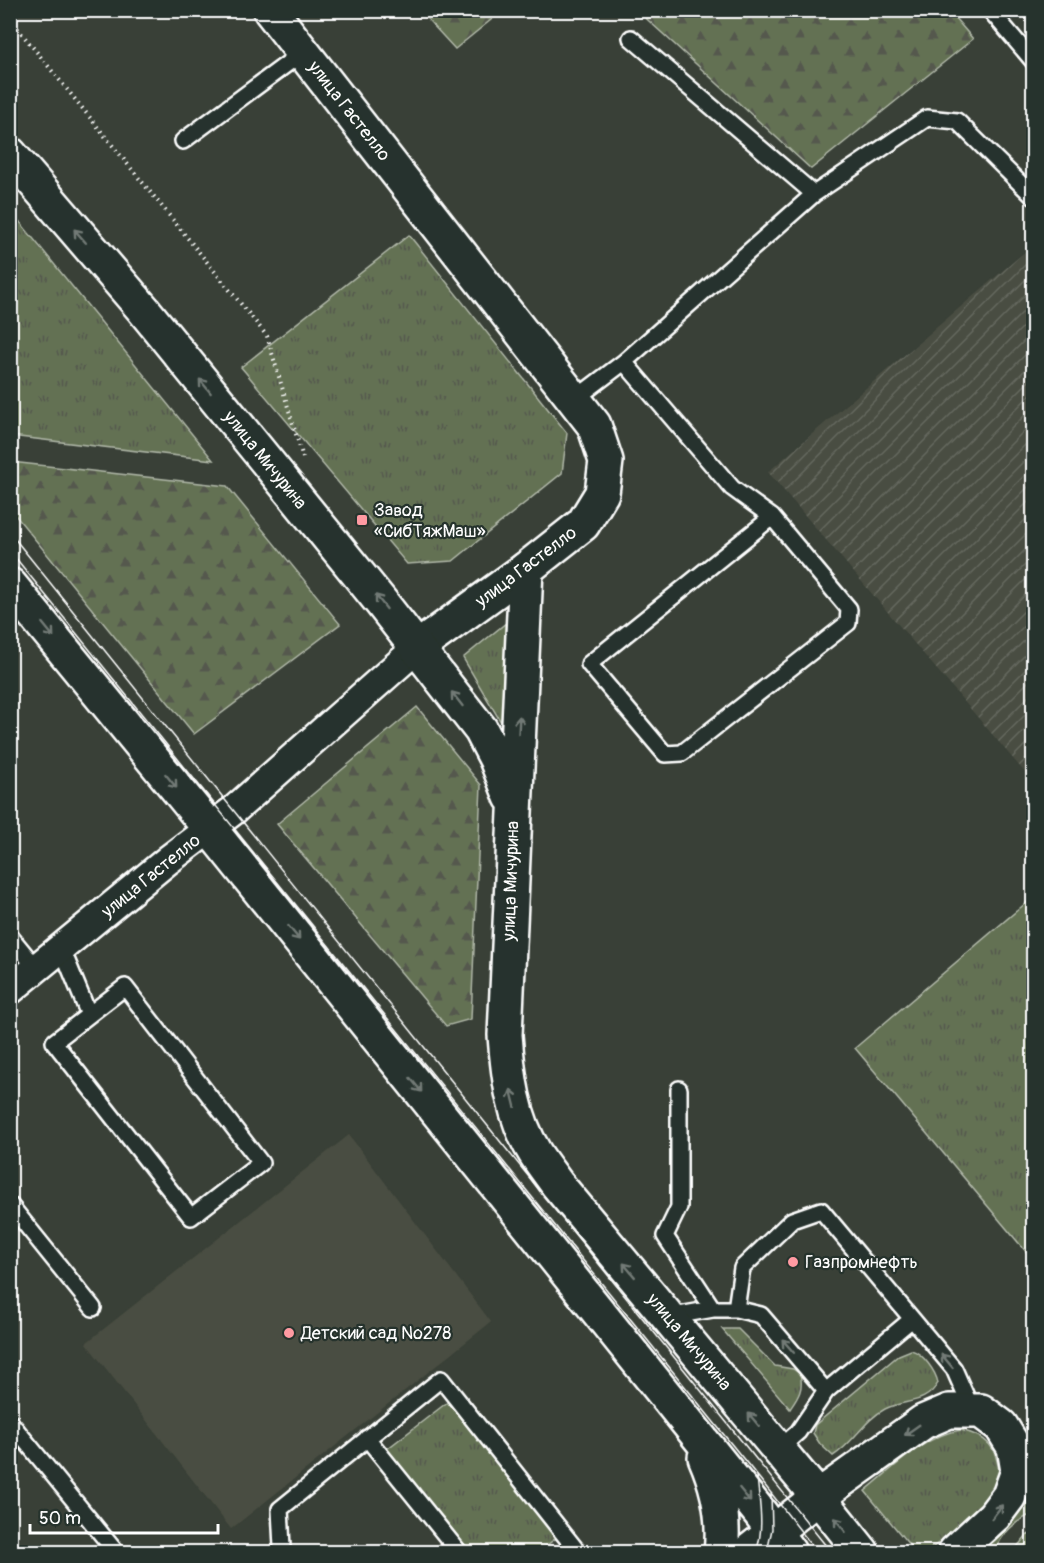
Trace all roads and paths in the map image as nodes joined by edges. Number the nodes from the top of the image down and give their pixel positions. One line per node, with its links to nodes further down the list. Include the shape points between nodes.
1 (270, 10): 5 (main road, улица Гастелло)
2 (990, 10): 6 (lane)
3 (10, 19): 13 (path, via 267,336)
4 (631, 38): 9 (lane)
5 (303, 52): 7 (lane); 12 (main road, улица Гастелло)
6 (1034, 62)
7 (183, 141)
8 (10, 154): 17 (main road, улица Мичурина, one-way to 8, via 143,309)
9 (814, 194): 10 (lane, via 927,118 957,121); 11 (lane)
10 (1034, 197)
11 (624, 363): 12 (lane); 14 (lane, via 732,488)
12 (575, 399): 15 (main road, улица Гастелло, via 594,425 606,461 602,493 584,524)
13 (303, 458)
14 (772, 517): 14 (lane, via 849,609 848,623 682,753 665,754 589,664)
15 (526, 568): 17 (main road, улица Гастелло); 18 (main road, one-way to 15)
16 (10, 585): 19 (main road, one-way to 19)
17 (417, 648): 18 (main road, улица Мичурина, one-way to 17, via 481,730); 19 (street, улица Гастелло)
18 (514, 804): 30 (main road, улица Мичурина, one-way to 18, via 557,1184 534,1152 517,1112 508,1078 505,1035)
19 (210, 829): 21 (street, улица Гастелло); 35 (main road, one-way to 35)
20 (10, 936): 22 (lane)
21 (62, 948): 22 (street, улица Гастелло); 24 (lane)
22 (37, 969): 23 (street, улица Гастелло)
23 (10, 990)
24 (89, 1015): 24 (lane, via 125,987 261,1162 191,1217 54,1042)
25 (679, 1089): 28 (lane, via 680,1207 665,1236)
26 (10, 1205): 27 (lane)
27 (93, 1308)
28 (713, 1309): 29 (lane); 30 (lane)
29 (736, 1309): 31 (lane, via 742,1268 792,1220 821,1210); 32 (lane, one-way to 29, via 761,1315)
30 (668, 1317): 37 (main road, улица Мичурина, one-way to 30)
31 (912, 1320): 32 (lane); 33 (lane, one-way to 31, via 954,1368)
32 (826, 1391): 37 (lane, via 798,1432)
33 (972, 1410): 38 (main road, via 981,1411 1001,1426); 39 (main road, one-way to 39, via 949,1411 923,1422)
34 (10, 1422): 42 (lane)
35 (695, 1433): 40 (main road, one-way to 40); 45 (main road, via 714,1479 720,1510)
36 (368, 1438): 41 (lane, via 280,1509); 43 (lane); 44 (lane, via 441,1379)
37 (778, 1449): 39 (main road, улица Мичурина)
38 (1026, 1471): 48 (main road, one-way to 38, via 994,1516)
39 (818, 1497): 40 (main road); 47 (main road, улица Мичурина, one-way to 39)
40 (782, 1542): 46 (main road)
41 (282, 1547)
42 (116, 1552)
43 (459, 1552)
44 (578, 1552)
45 (721, 1552)
46 (748, 1552)
47 (862, 1552)
48 (955, 1552)

